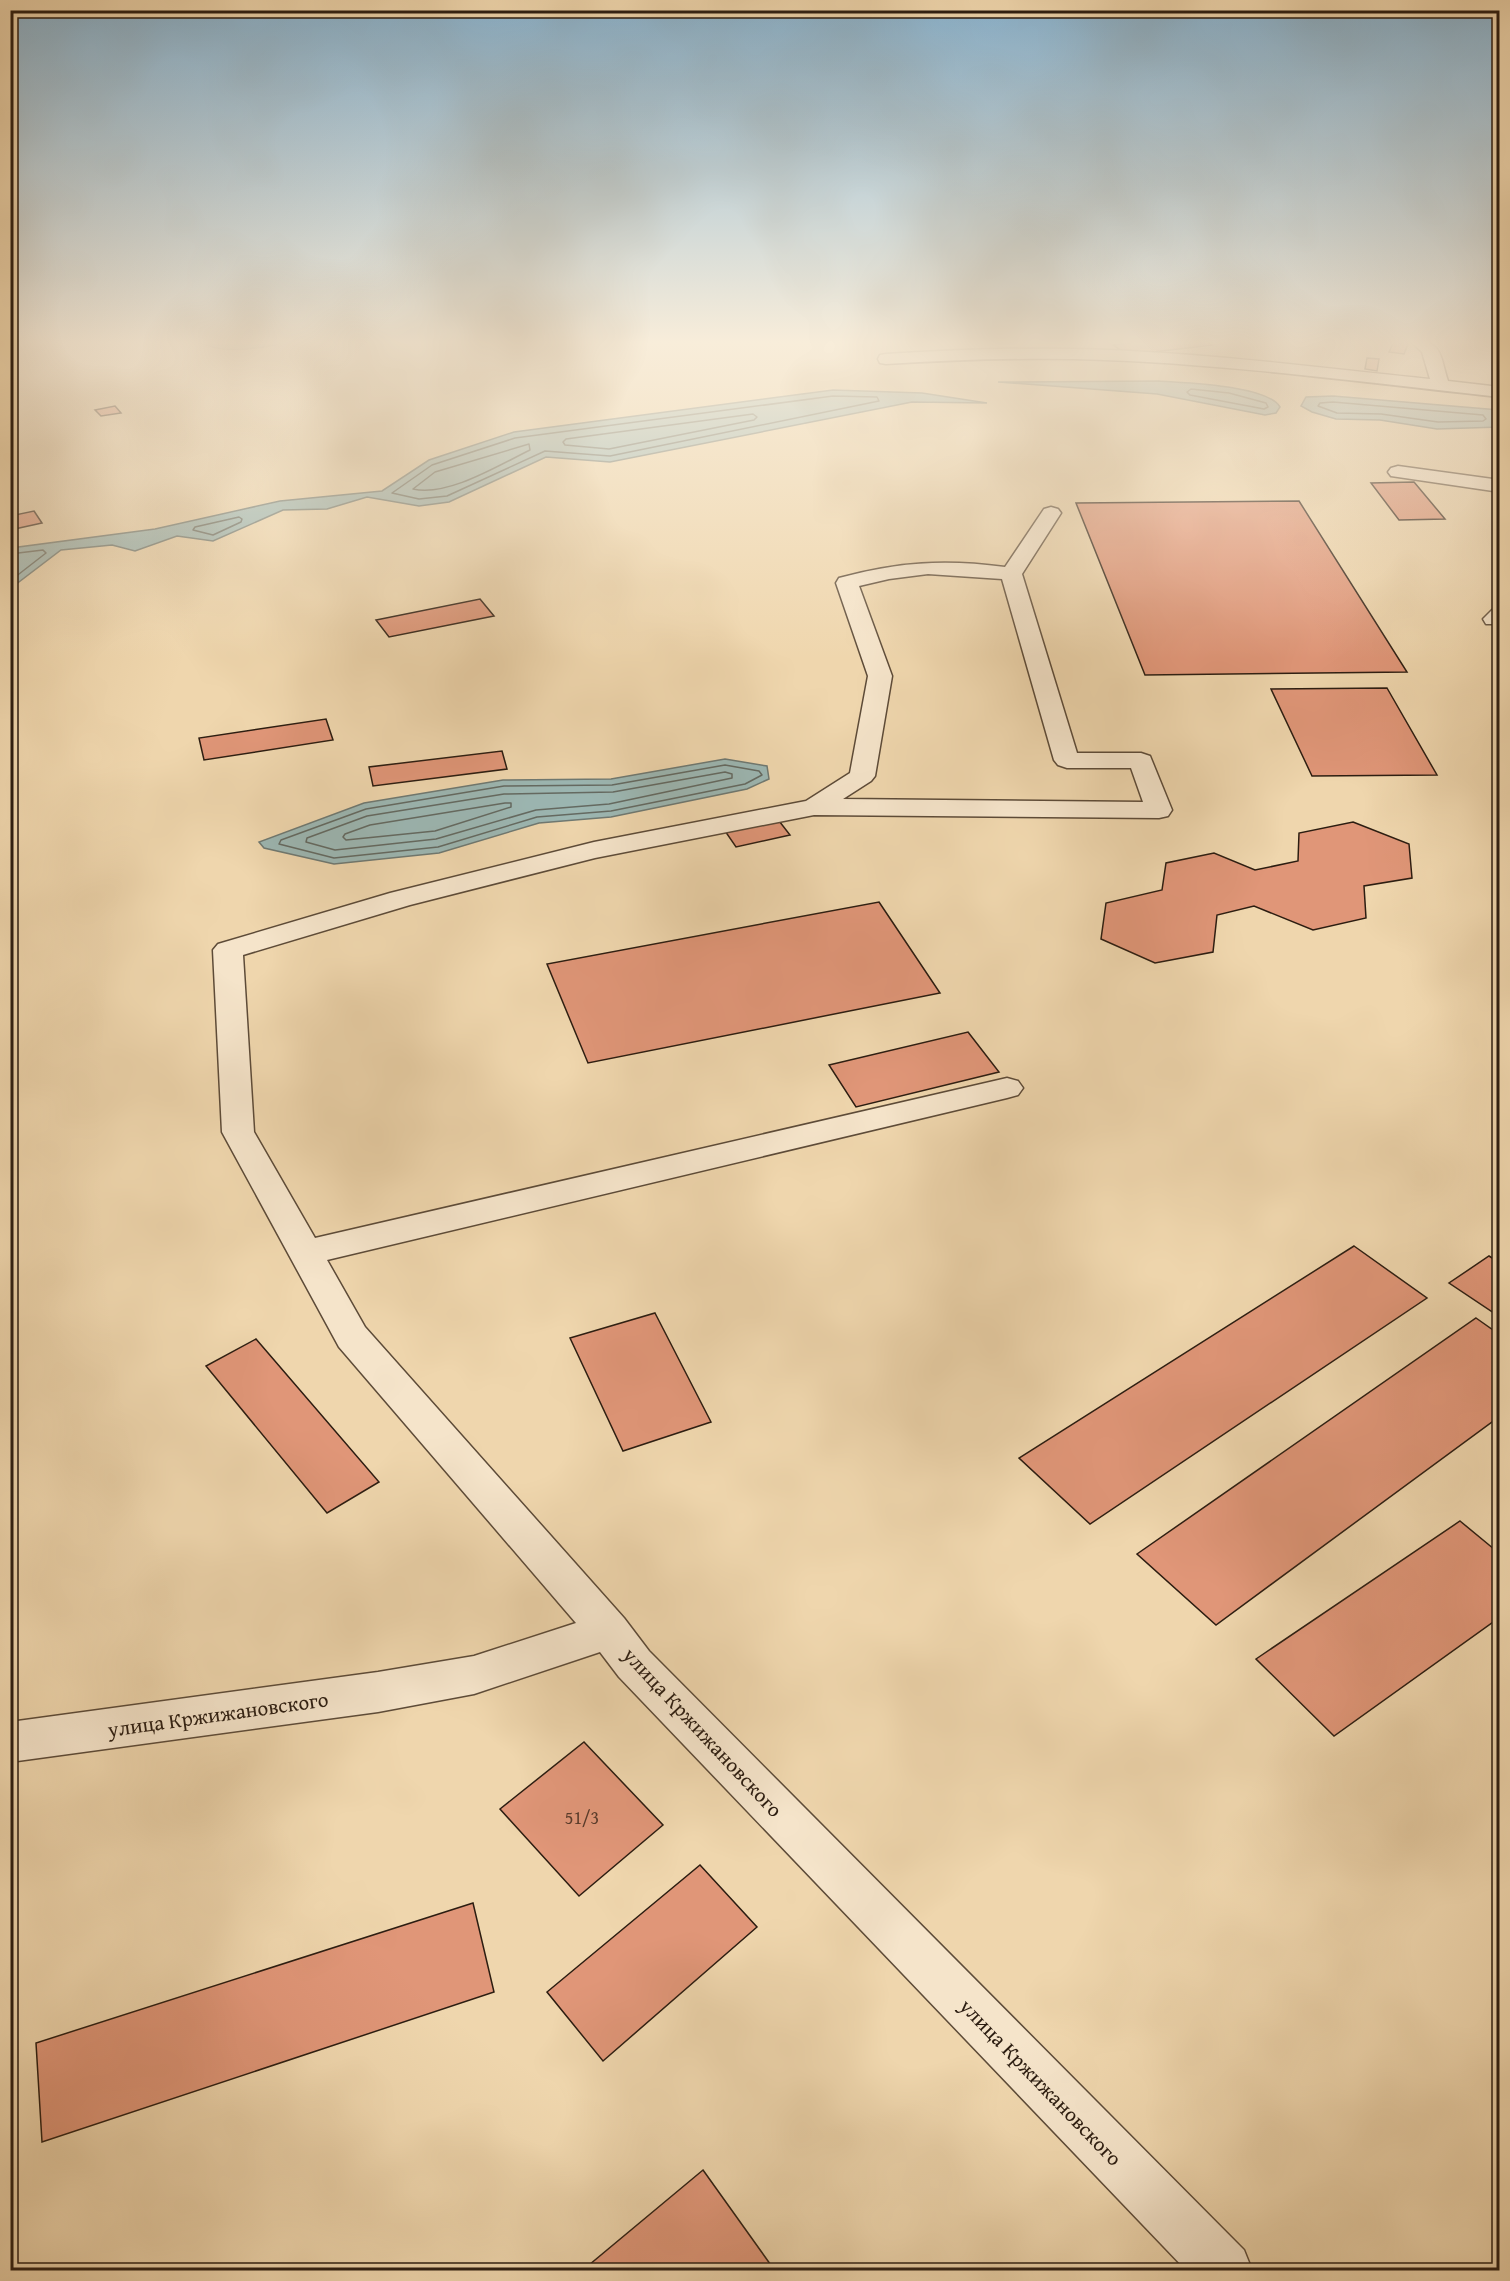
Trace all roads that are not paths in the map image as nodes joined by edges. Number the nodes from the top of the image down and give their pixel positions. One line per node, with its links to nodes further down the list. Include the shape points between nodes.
1 (1398, 472): 2 (street)
2 (1500, 486)
3 (1051, 513): 4 (street)
4 (1011, 574): 5 (street, via 963,567 920,567 878,573 846,583 880,676 862,776); 5 (street, via 1068,760 1141,761 1160,810)
5 (814, 807): 7 (street, via 594,850 400,899 228,950 238,1132)
6 (1007, 1088): 7 (street)
7 (306, 1253): 8 (street, via 352,1337)
8 (609, 1631): 9 (street, улица Кржижановского, via 474,1675 378,1692); 10 (street, улица Кржижановского, via 634,1664)
9 (10, 1742)
10 (1224, 2271)

